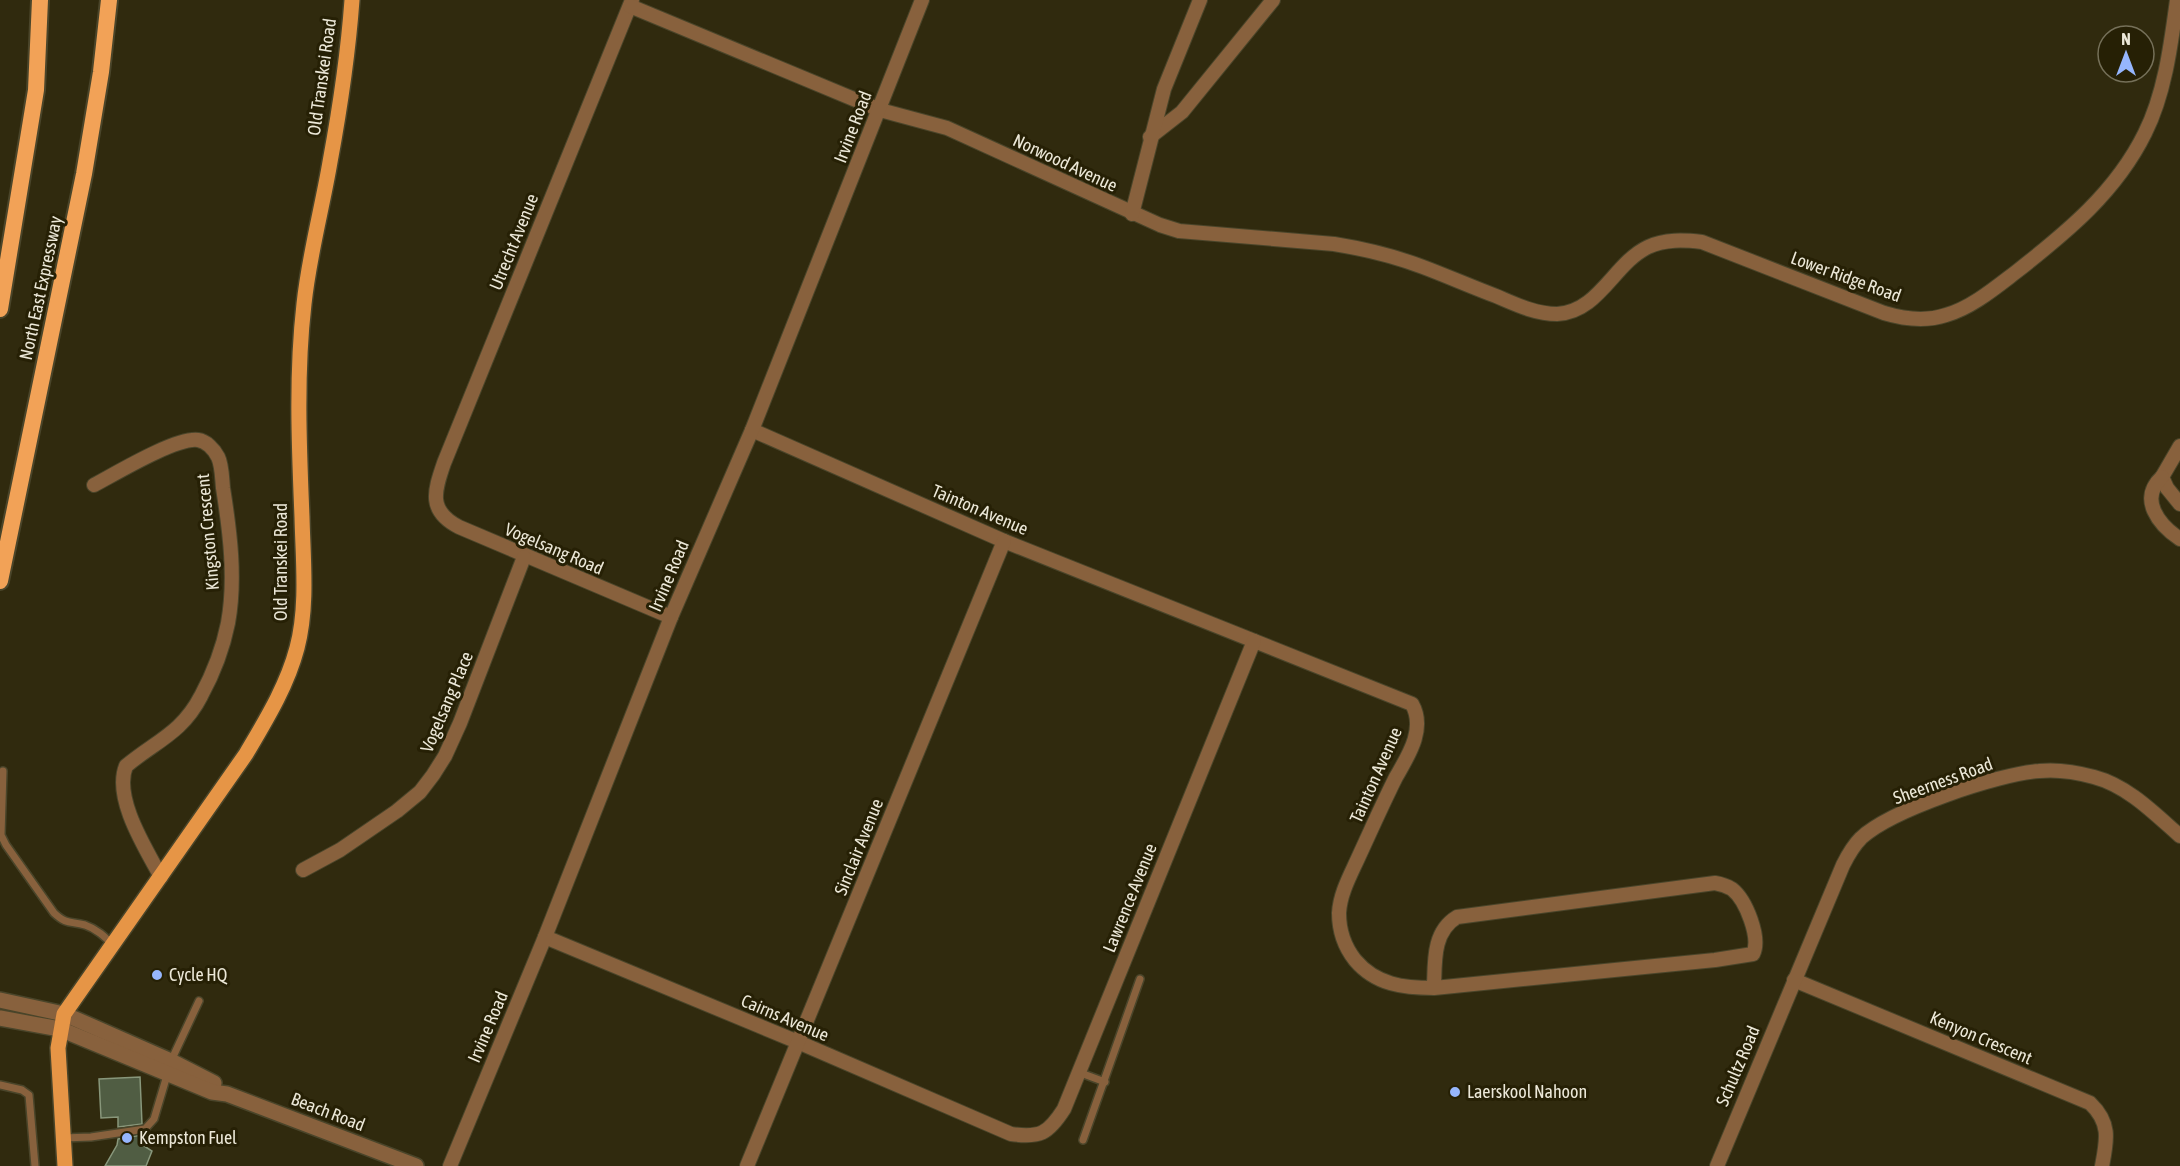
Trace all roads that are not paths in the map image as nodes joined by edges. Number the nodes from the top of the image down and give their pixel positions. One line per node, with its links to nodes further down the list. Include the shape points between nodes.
1 (40, 0): 13 (highway, North East Expressway, via 36,90)
2 (109, 0): 23 (highway, North East Expressway, via 84,174)
3 (352, 0): 29 (main road, Old Transkei Road, via 348,56 309,269 300,344 304,575 303,618 297,648 287,678 246,754)
4 (922, 0): 9 (street, Irvine Road)
5 (1200, 0): 10 (street, via 1164,89)
6 (1273, 0): 10 (street, via 1182,112)
7 (2177, 0): 12 (street, Lower Ridge Road, via 2153,114 2132,158 2076,223 2001,283 1961,309 1934,318 1898,317 1724,249 1676,240 1637,254 1590,300 1568,312 1538,312)
8 (631, 3): 9 (street, Norwood Avenue); 18 (street, Utrecht Avenue, via 444,463)
9 (880, 110): 11 (street, Norwood Avenue, via 946,128); 14 (street, Irvine Road)
10 (1150, 137): 11 (street)
11 (1132, 214): 12 (street, Norwood Avenue, via 1179,231 1368,250)
12 (1500, 298)
13 (0, 309)
14 (752, 430): 21 (street, Tainton Avenue); 24 (street, Irvine Road)
15 (2180, 446): 16 (street)
16 (2162, 477): 19 (street); 20 (street, via 2152,487 2151,500 2163,526)
17 (94, 485): 29 (street, Kingston Crescent, via 183,442 205,443 219,458 233,588 214,669 187,719 126,766 123,774 128,809)
18 (435, 499): 22 (street, Vogelsang Road, via 437,508 450,523)
19 (2180, 504)
20 (2180, 539)
21 (1004, 541): 25 (street, Tainton Avenue); 39 (street, Sinclair Avenue)
22 (525, 557): 24 (street, Vogelsang Road); 28 (street, Vogelsang Place, via 460,723 434,775 397,810 340,850)
23 (0, 581)
24 (671, 617): 30 (street, Irvine Road)
25 (1254, 641): 34 (street, Tainton Avenue, via 1403,699 1415,709 1415,740 1347,883 1339,911 1347,948 1359,964 1393,985); 41 (street, Lawrence Avenue)
26 (3, 771): 31 (lane, via 2,835 6,845 54,913 67,923 100,933)
27 (2180, 836): 33 (street, Sheerness Road, via 2115,785 2072,772 2019,774 1949,794 1889,819 1855,845)
28 (303, 870)
29 (161, 877): 31 (main road, Old Transkei Road)
30 (545, 937): 39 (street, Cairns Avenue); 50 (street, Irvine Road)
31 (114, 945): 38 (main road, Old Transkei Road)
32 (1140, 979): 42 (lane)
33 (1794, 980): 52 (street, Schultz Road); 53 (street, Kenyon Crescent, via 2090,1103 2104,1119 2107,1131)
34 (1434, 988): 34 (street, Tainton Avenue, via 1715,960 1754,954 1756,941 1743,902 1730,888 1715,883 1457,917 1446,926 1438,941)
35 (0, 1000): 38 (street)
36 (199, 1001): 40 (lane)
37 (0, 1018): 38 (street)
38 (62, 1022): 40 (street, Beach Road); 45 (main road, via 58,1048)
39 (798, 1042): 44 (street, Cairns Avenue); 51 (street, Sinclair Avenue)
40 (169, 1068): 45 (lane, via 154,1119 145,1130); 49 (street, Beach Road, via 212,1092 227,1094)
41 (1078, 1072): 42 (lane); 44 (street, Lawrence Avenue, via 1064,1109 1046,1131 1038,1135)
42 (1105, 1082): 46 (lane)
43 (0, 1085): 47 (lane, via 29,1095)
44 (1011, 1134)
45 (63, 1138): 48 (main road)
46 (1083, 1140)
47 (35, 1166)
48 (65, 1166)
49 (416, 1166)
50 (450, 1166)
51 (747, 1166)
52 (1716, 1166)
53 (2102, 1166)

